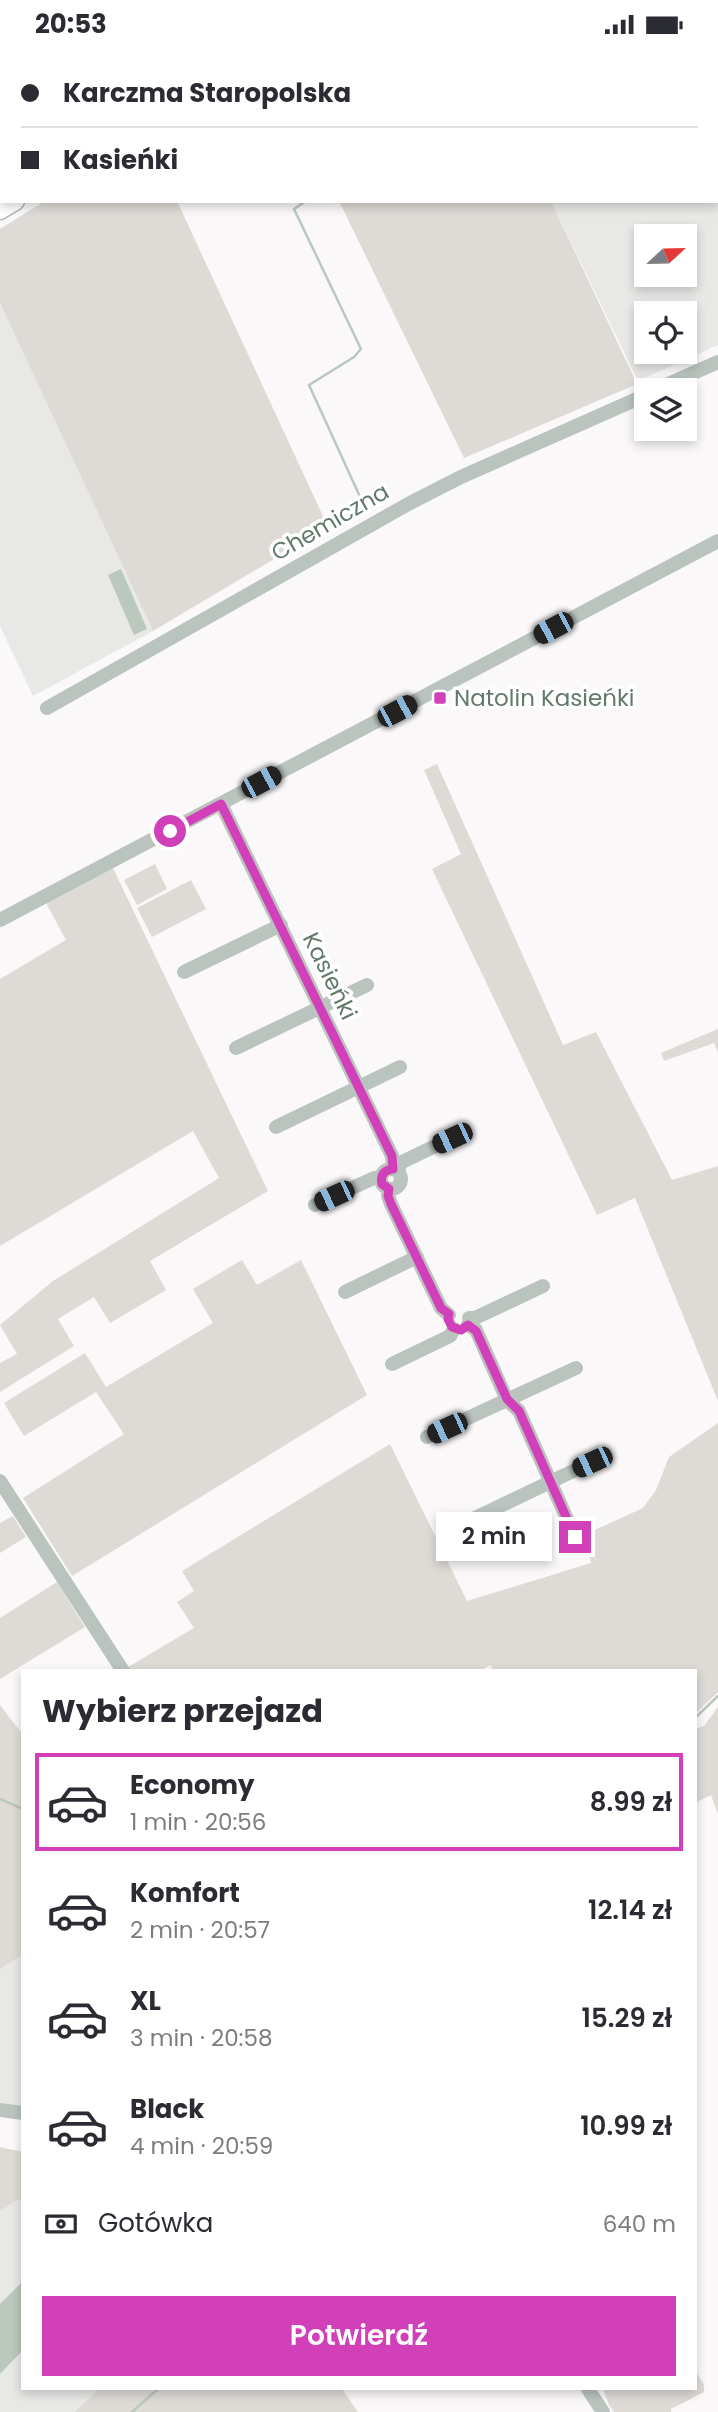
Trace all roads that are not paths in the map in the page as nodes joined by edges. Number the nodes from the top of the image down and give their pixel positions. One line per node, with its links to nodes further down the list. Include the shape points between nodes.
1 (718, 362): 2 (street)
2 (682, 378)
3 (634, 399): 5 (street, Chemiczna, via 410,503)
4 (718, 541): 6 (street)
5 (47, 708)
6 (221, 804): 7 (street); 8 (street, Kasieńki)
7 (0, 920)
8 (281, 925): 9 (street); 11 (street, Kasieńki)
9 (184, 972)
10 (367, 985): 11 (street)
11 (320, 1007): 12 (street); 14 (street, Kasieńki)
12 (236, 1048)
13 (400, 1067): 14 (street)
14 (359, 1087): 15 (street); 17 (street, Kasieńki)
15 (276, 1128)
16 (452, 1138): 17 (street, via 402,1161)
17 (395, 1170): 18 (street, via 401,1174 397,1188)
18 (385, 1184): 19 (street, via 374,1178); 20 (street)
19 (315, 1205)
20 (417, 1257): 22 (street); 23 (street, via 441,1308)
21 (543, 1286): 23 (street)
22 (345, 1292)
23 (460, 1321): 24 (street, via 450,1336); 26 (street, via 476,1331)
24 (392, 1364)
25 (576, 1368): 26 (street)
26 (507, 1399): 27 (street); 30 (street, via 519,1411)
27 (427, 1437)
28 (592, 1462): 30 (street)
29 (0, 1481): 33 (street)
30 (550, 1482): 31 (street); 32 (street)
31 (454, 1528)
32 (575, 1537)
33 (122, 1669)
34 (0, 2110): 35 (street)
35 (21, 2113)
36 (589, 2390): 37 (street)
37 (603, 2412)

